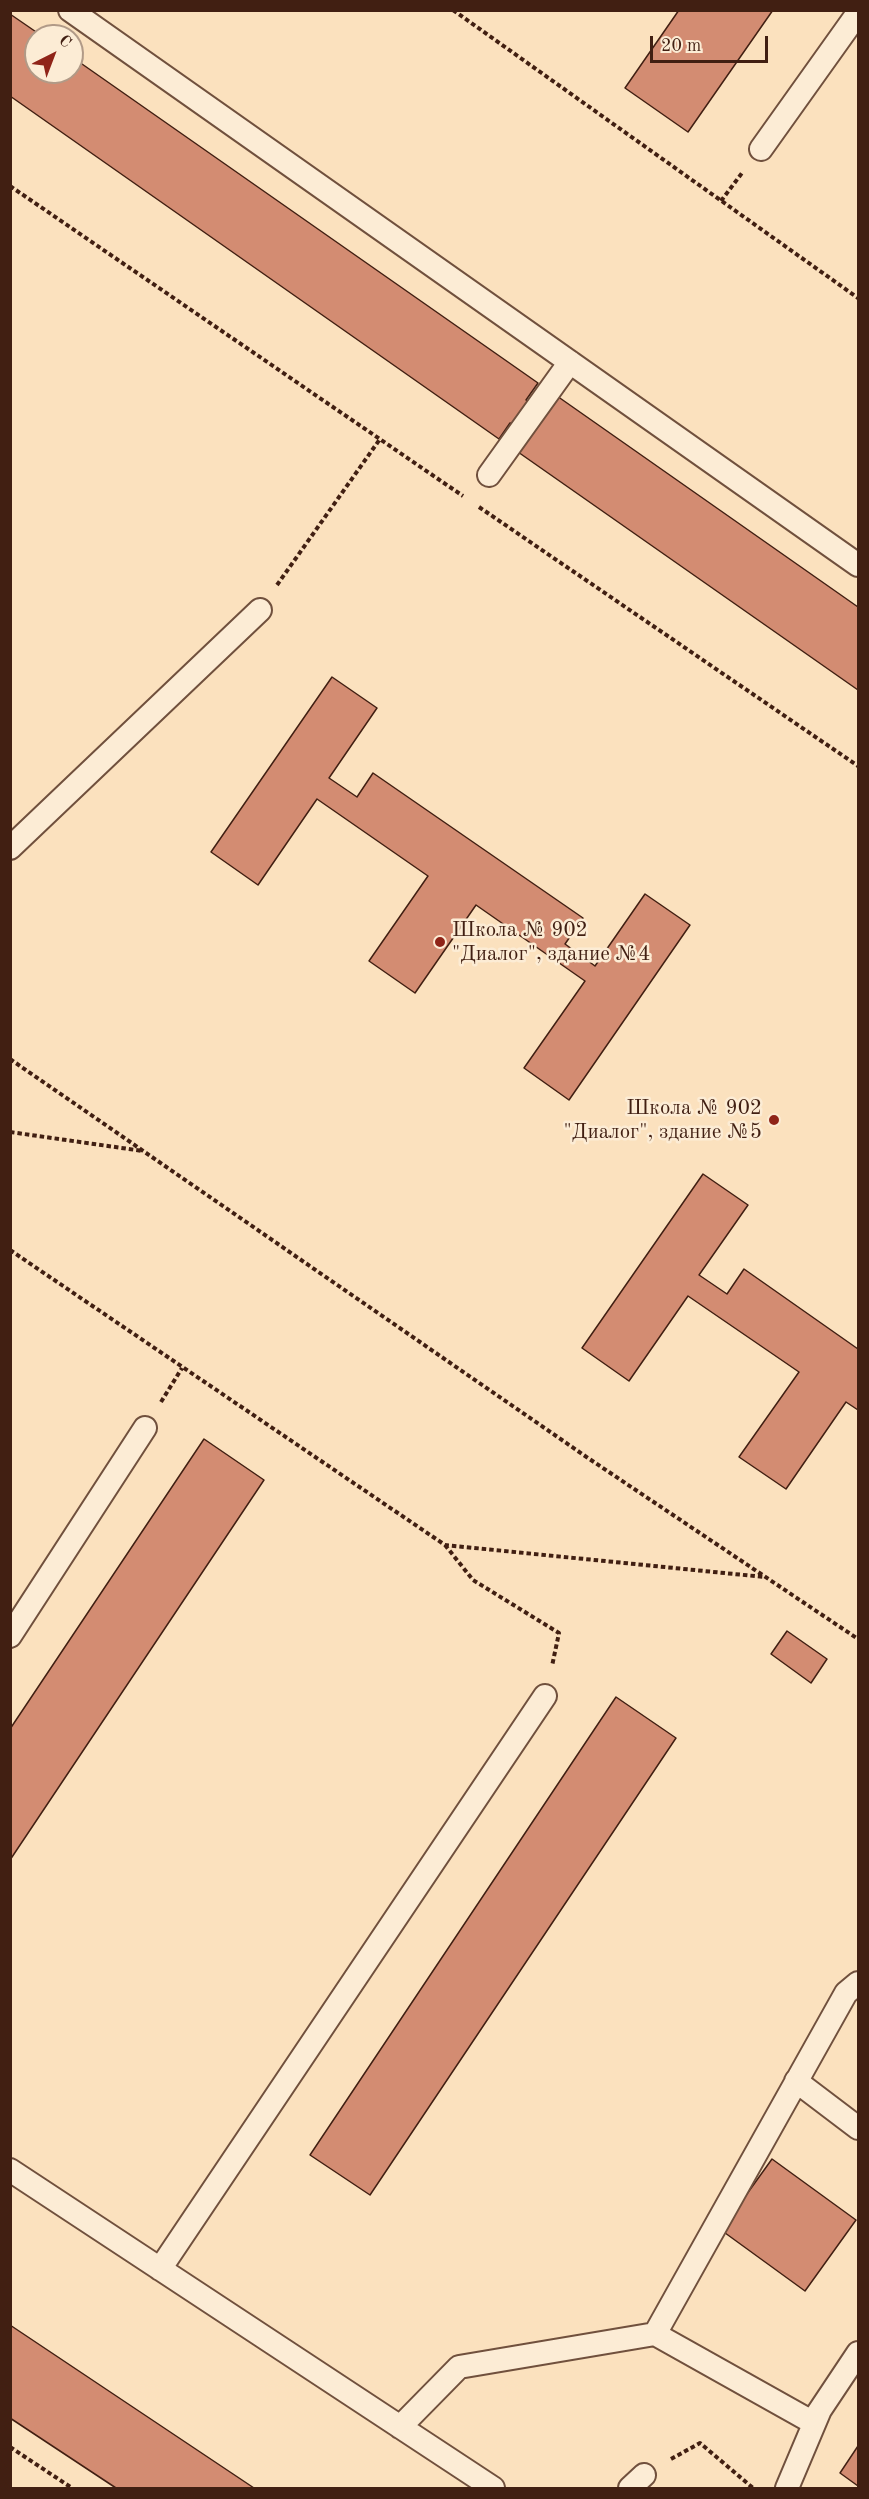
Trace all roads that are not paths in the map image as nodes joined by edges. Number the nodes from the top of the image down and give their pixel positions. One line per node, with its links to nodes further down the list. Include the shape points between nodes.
1 (70, 10): 4 (lane)
2 (858, 13): 3 (lane)
3 (761, 149)
4 (570, 362): 5 (lane); 6 (lane)
5 (489, 475)
6 (858, 565)
7 (260, 610): 8 (lane)
8 (10, 848)
9 (145, 1428): 10 (lane)
10 (10, 1636)
11 (545, 1696): 16 (lane)
12 (858, 1983): 13 (lane, via 846,1993)
13 (796, 2081): 14 (lane); 17 (lane)
14 (858, 2128)
15 (10, 2170): 16 (lane)
16 (160, 2269): 20 (lane)
17 (655, 2334): 19 (lane, via 812,2422); 20 (lane, via 459,2367)
18 (858, 2353): 19 (lane)
19 (820, 2410): 22 (lane)
20 (400, 2427): 21 (lane)
21 (494, 2488)
22 (787, 2488)

